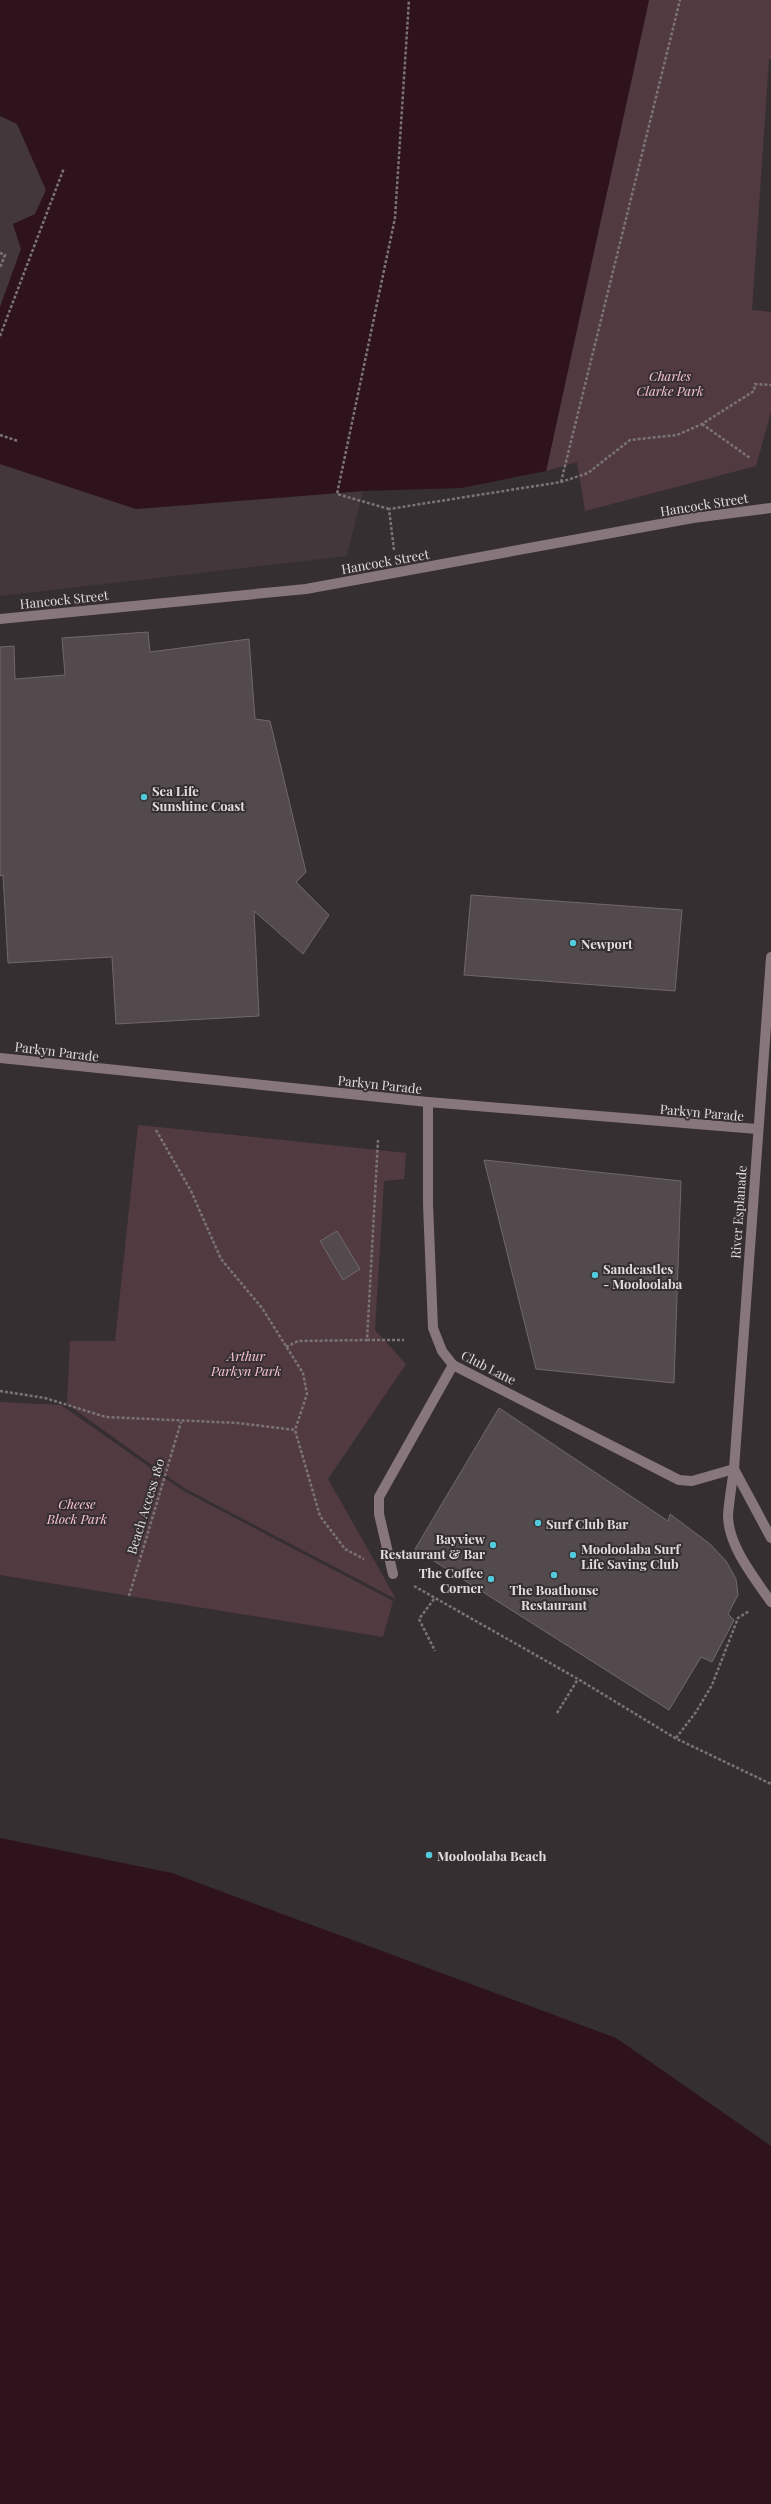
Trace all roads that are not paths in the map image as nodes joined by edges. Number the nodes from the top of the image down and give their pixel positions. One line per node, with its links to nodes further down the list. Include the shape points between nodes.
1 (771, 508): 2 (street, Hancock Street, via 693,518 306,589)
2 (0, 619)
3 (771, 957): 6 (street, River Esplanade)
4 (0, 1058): 5 (street, Parkyn Parade)
5 (428, 1102): 6 (street, Parkyn Parade); 7 (street, Club Lane, via 428,1204 433,1328 442,1351)
6 (757, 1129): 8 (street, River Esplanade)
7 (453, 1365): 8 (street, Club Lane, via 679,1480 697,1480); 10 (street, via 379,1497 379,1514)
8 (734, 1469): 9 (street); 11 (street, River Esplanade, via 728,1516 730,1528 744,1561)
9 (771, 1538)
10 (393, 1574)
11 (771, 1602)

